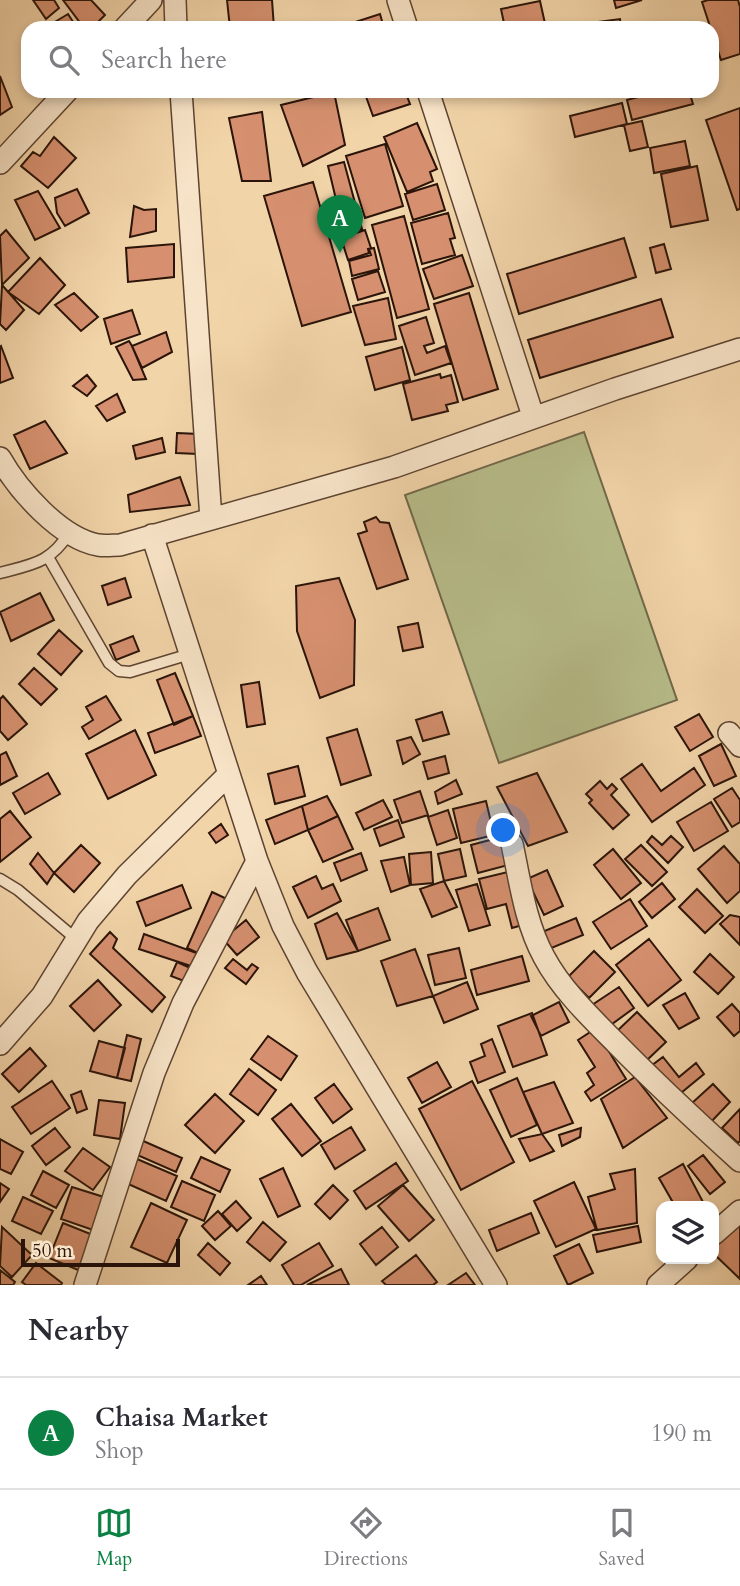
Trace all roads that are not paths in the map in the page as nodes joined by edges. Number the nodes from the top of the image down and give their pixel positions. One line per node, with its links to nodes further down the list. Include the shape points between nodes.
1 (151, 0): 4 (street)
2 (174, 0): 5 (street)
3 (398, 0): 6 (street)
4 (132, 21)
5 (176, 21)
6 (405, 21)
7 (60, 98): 10 (street)
8 (181, 98): 14 (street)
9 (430, 98): 12 (street)
10 (0, 163)
11 (740, 349): 12 (street)
12 (533, 416): 14 (street, via 394,467)
13 (0, 458): 15 (street, via 39,510)
14 (211, 519): 16 (street)
15 (70, 533): 16 (street, via 97,545 120,545); 17 (lane)
16 (152, 535): 19 (street)
17 (48, 557): 18 (lane); 19 (lane, via 109,663 119,671 130,672)
18 (0, 573)
19 (190, 654): 20 (street)
20 (228, 775): 22 (street); 24 (street, via 127,875)
21 (512, 844): 26 (street, via 531,929 560,981 654,1081)
22 (257, 861): 30 (street, via 168,1038); 31 (street, via 307,972)
23 (0, 878): 24 (lane)
24 (76, 939): 25 (street, via 42,996)
25 (0, 1044)
26 (740, 1161)
27 (740, 1211): 28 (street)
28 (719, 1230)
29 (681, 1264): 32 (street)
30 (85, 1285)
31 (496, 1285)
32 (657, 1285)

